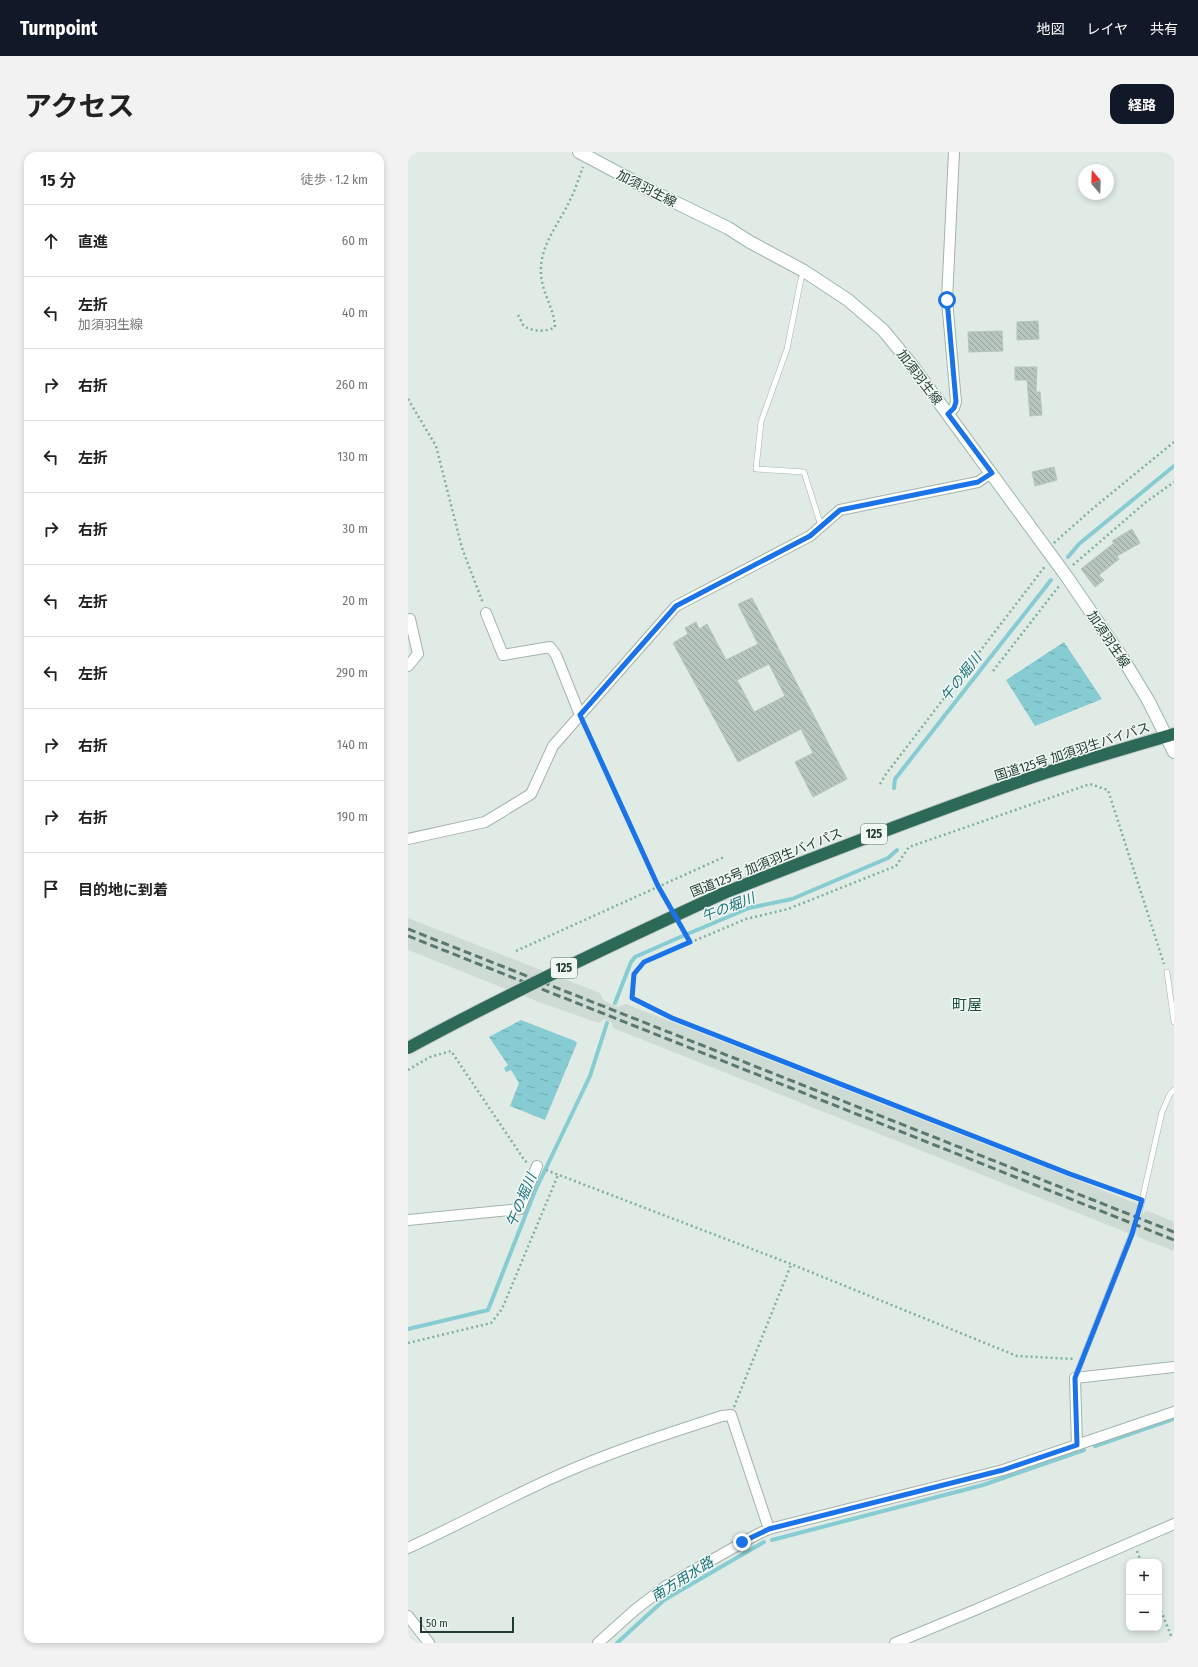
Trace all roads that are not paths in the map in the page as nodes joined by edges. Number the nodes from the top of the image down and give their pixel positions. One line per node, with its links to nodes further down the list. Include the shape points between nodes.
1 (954, 152): 4 (street, via 947,300 956,402)
2 (583, 154): 3 (main road, 加須羽生線, via 728,228)
3 (804, 271): 4 (main road, 加須羽生線, via 848,300 883,330); 6 (lane, via 787,349 761,422 756,469 804,472)
4 (948, 414): 5 (main road, 加須羽生線)
5 (992, 473): 6 (street, via 978,482 840,510); 11 (main road, 加須羽生線, via 1123,659)
6 (822, 526): 10 (street, via 810,536 676,606)
7 (486, 613): 10 (street, via 503,655 550,647 556,655)
8 (410, 619): 9 (street, via 418,654)
9 (408, 666)
10 (580, 715): 13 (street, via 553,746 531,794 485,822)
11 (1170, 735): 12 (main road, 加須羽生線); 17 (highway, 国道125号 加須羽生バイパス / 125, bridge, via 950,806 724,893 562,969)
12 (1174, 752)
13 (408, 839)
14 (1167, 972): 15 (lane)
15 (1171, 979): 16 (lane)
16 (1174, 1022)
17 (408, 1048)
18 (1174, 1090): 22 (lane, via 1162,1112 1132,1234)
19 (537, 1166): 20 (street, via 520,1209)
20 (408, 1220)
21 (1174, 1367): 22 (street)
22 (1075, 1378): 24 (street)
23 (1174, 1412): 24 (street)
24 (1077, 1445): 26 (street, via 1003,1470)
25 (1174, 1524): 31 (street)
26 (769, 1529): 27 (street, via 731,1415 622,1448 551,1478); 30 (street, via 666,1586)
27 (408, 1548)
28 (408, 1616): 29 (street)
29 (429, 1643)
30 (598, 1643)
31 (895, 1643)

